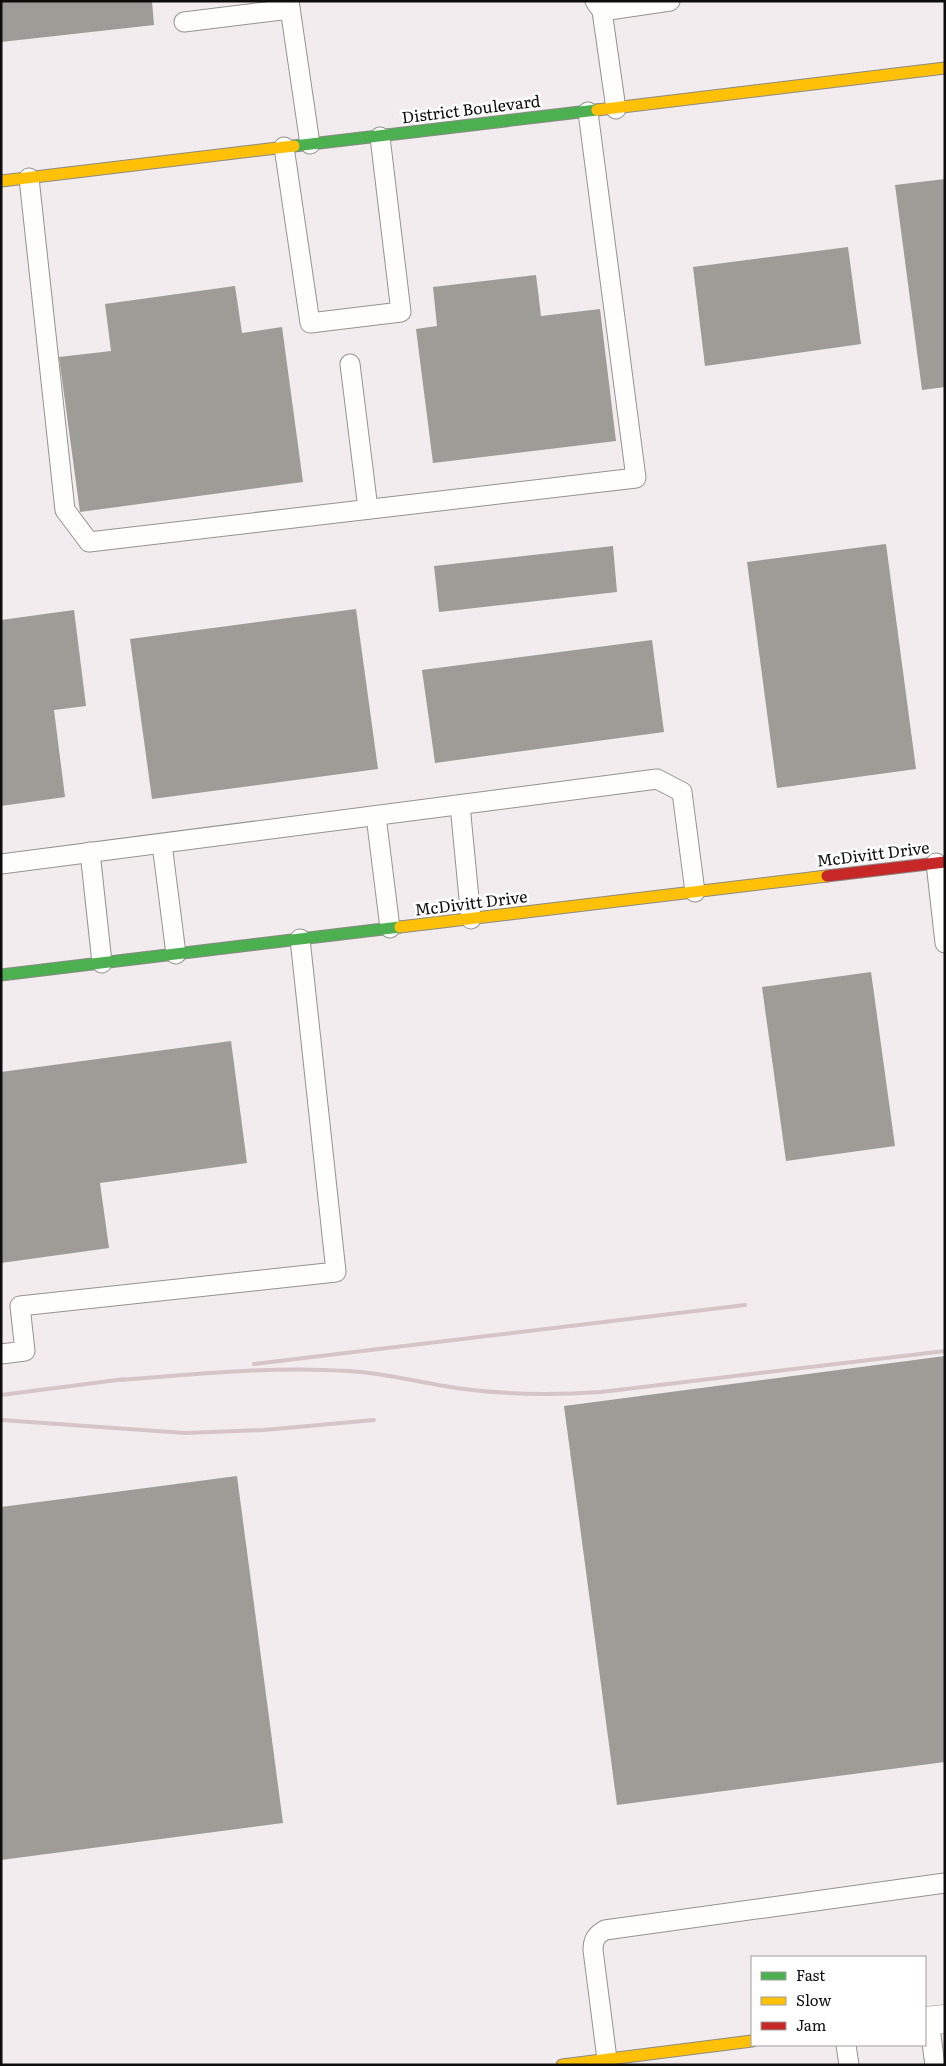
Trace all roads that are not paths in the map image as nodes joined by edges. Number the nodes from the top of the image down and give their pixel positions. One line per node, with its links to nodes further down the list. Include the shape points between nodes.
1 (670, 1): 3 (lane)
2 (289, 5): 4 (lane); 9 (lane)
3 (598, 6): 6 (lane)
4 (184, 22)
5 (945, 68): 6 (street, District Boulevard)
6 (616, 109): 7 (street, District Boulevard)
7 (588, 112): 8 (street, District Boulevard); 14 (lane, via 636,478)
8 (380, 137): 9 (street, District Boulevard); 10 (lane, via 401,312 310,323)
9 (310, 144): 10 (street, District Boulevard)
10 (284, 147): 11 (street, District Boulevard)
11 (29, 178): 12 (street, District Boulevard); 14 (lane, via 65,510 89,542)
12 (1, 181)
13 (350, 364): 14 (lane)
14 (368, 509)
15 (460, 805): 16 (lane); 21 (lane, via 657,779 682,792); 22 (lane)
16 (376, 816): 17 (lane); 23 (lane)
17 (162, 844): 18 (lane); 26 (lane)
18 (90, 852): 20 (lane); 27 (lane)
19 (941, 862): 21 (street, McDivitt Drive); 25 (lane)
20 (1, 864)
21 (695, 892): 22 (street, McDivitt Drive)
22 (470, 919): 23 (street, McDivitt Drive)
23 (390, 928): 24 (street, McDivitt Drive)
24 (300, 940): 26 (street, McDivitt Drive); 29 (lane, via 336,1272 20,1306 24,1351)
25 (945, 942)
26 (176, 954): 27 (street, McDivitt Drive)
27 (102, 963): 28 (street, McDivitt Drive)
28 (1, 975)
29 (1, 1354)
30 (945, 1883): 34 (lane, via 605,1930 593,1941 592,1950)
31 (933, 2020): 37 (lane)
32 (751, 2041): 34 (street)
33 (846, 2046): 36 (lane)
34 (607, 2059): 35 (street)
35 (562, 2065)
36 (849, 2065)
37 (935, 2065)

